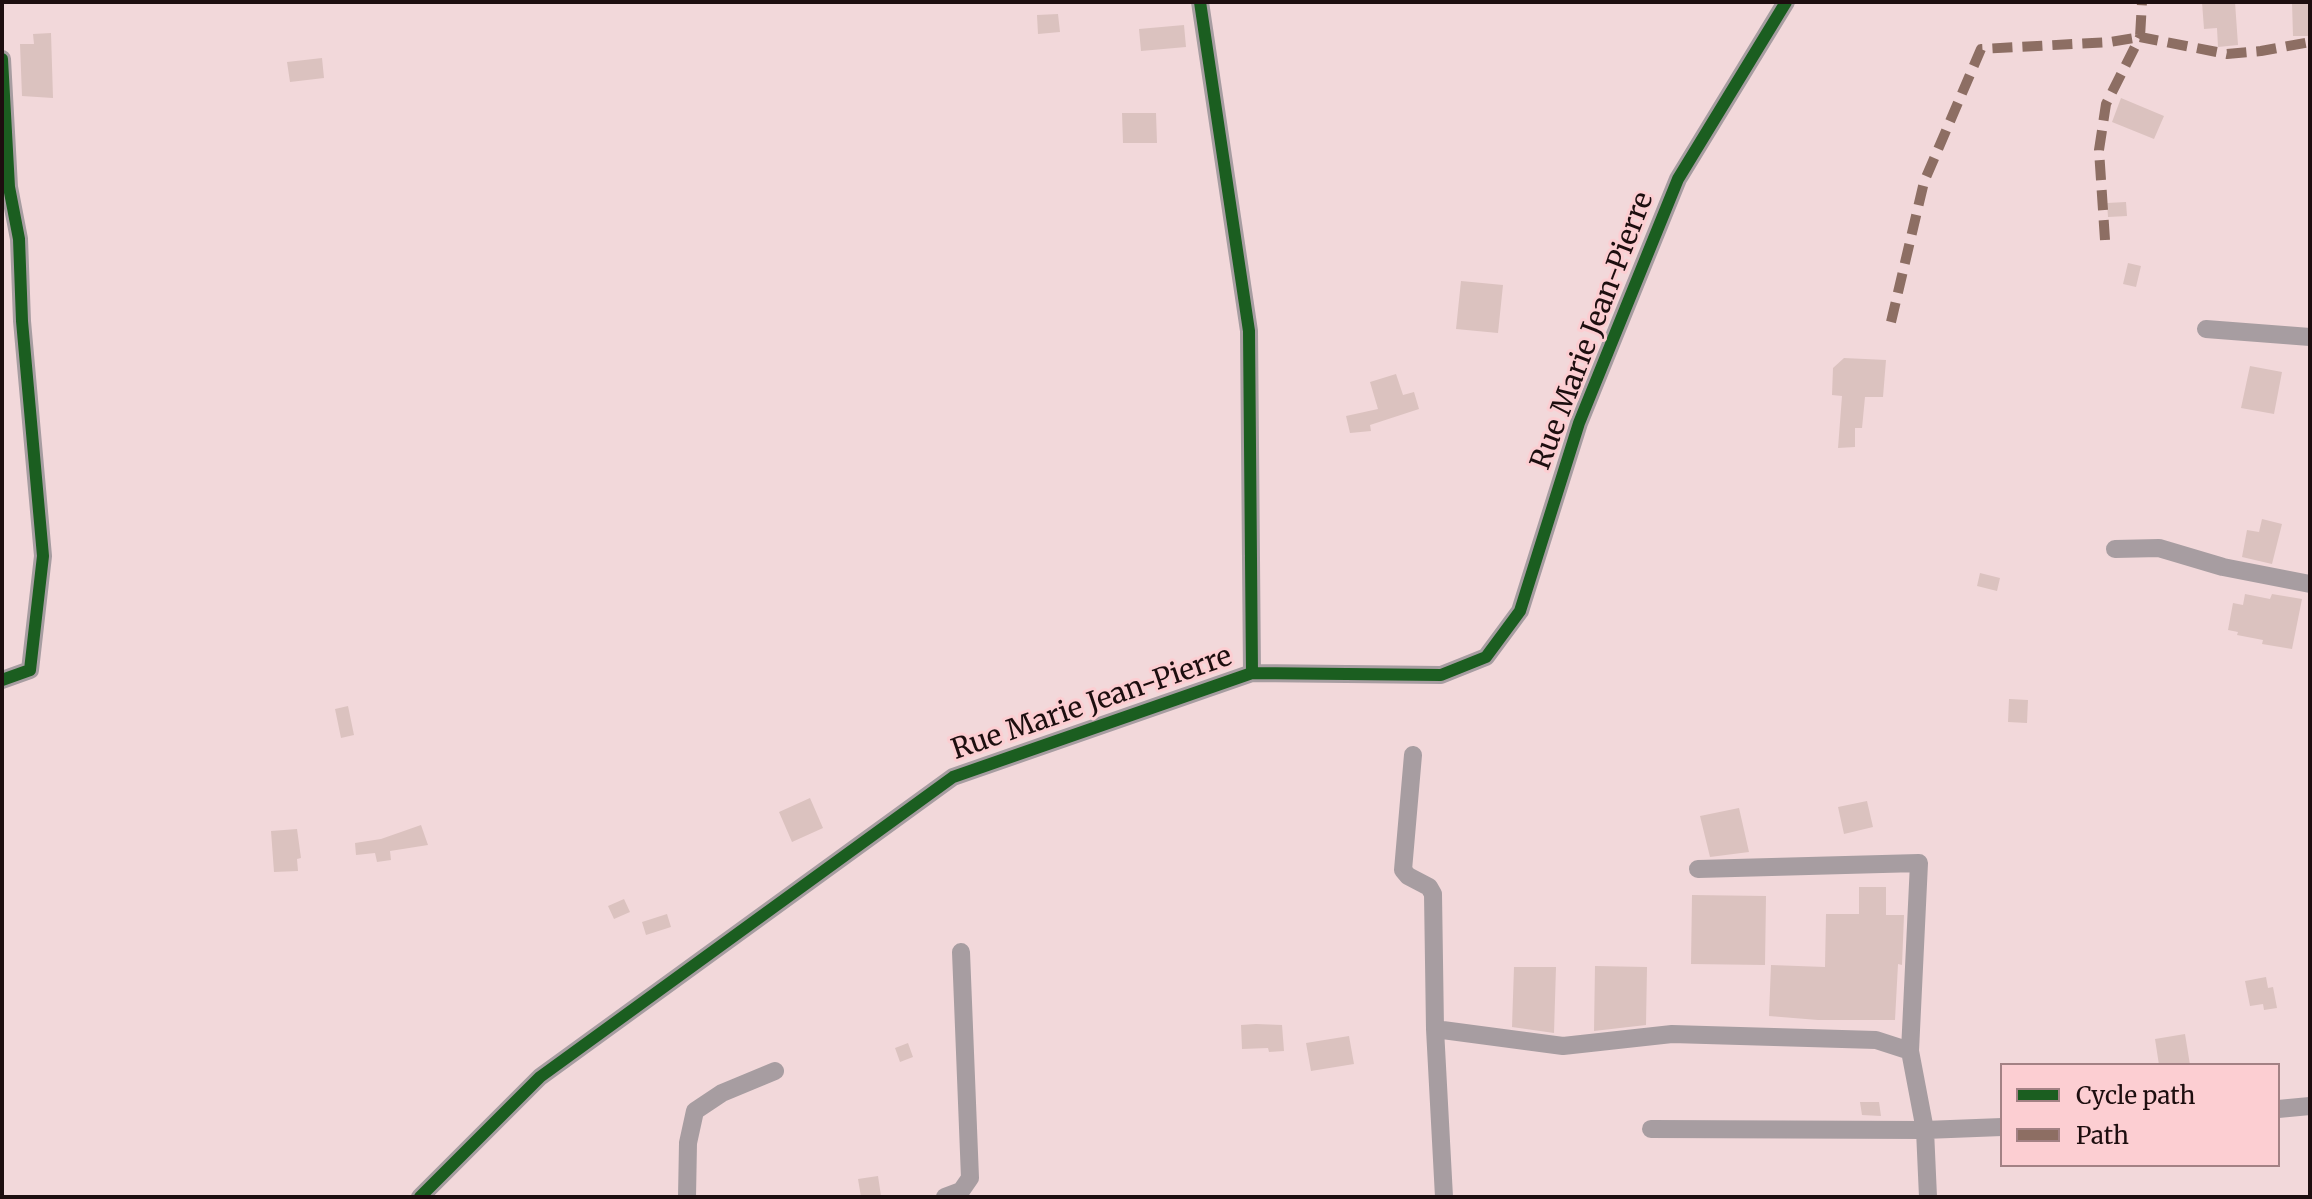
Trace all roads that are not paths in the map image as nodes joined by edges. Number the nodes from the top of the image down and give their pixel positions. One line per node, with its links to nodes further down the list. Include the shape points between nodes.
1 (1200, 2): 8 (street, via 1249,331)
2 (1786, 2): 8 (street, Rue Marie Jean-Pierre, via 1678,179 1579,423 1520,611 1486,657 1441,675)
3 (2, 59): 9 (street, via 43,556 30,670)
4 (2206, 329): 5 (street)
5 (2310, 337)
6 (2115, 549): 7 (street, via 2159,548)
7 (2310, 584)
8 (1252, 673): 21 (street, Rue Marie Jean-Pierre, via 953,777 540,1077)
9 (2, 680)
10 (1413, 755): 13 (street, via 1403,870 1433,894)
11 (1698, 869): 14 (street, via 1919,863)
12 (961, 952): 23 (street, via 970,1178 961,1191)
13 (1435, 1029): 14 (street, via 1563,1046 1672,1034 1876,1040); 24 (street)
14 (1910, 1051): 20 (street)
15 (775, 1071): 22 (street, via 722,1093 695,1111 688,1143)
16 (2310, 1106): 17 (street)
17 (2280, 1109)
18 (2000, 1127): 20 (street)
19 (1651, 1129): 20 (street)
20 (1925, 1130): 25 (street)
21 (420, 1197)
22 (687, 1197)
23 (945, 1197)
24 (1444, 1197)
25 (1928, 1197)

